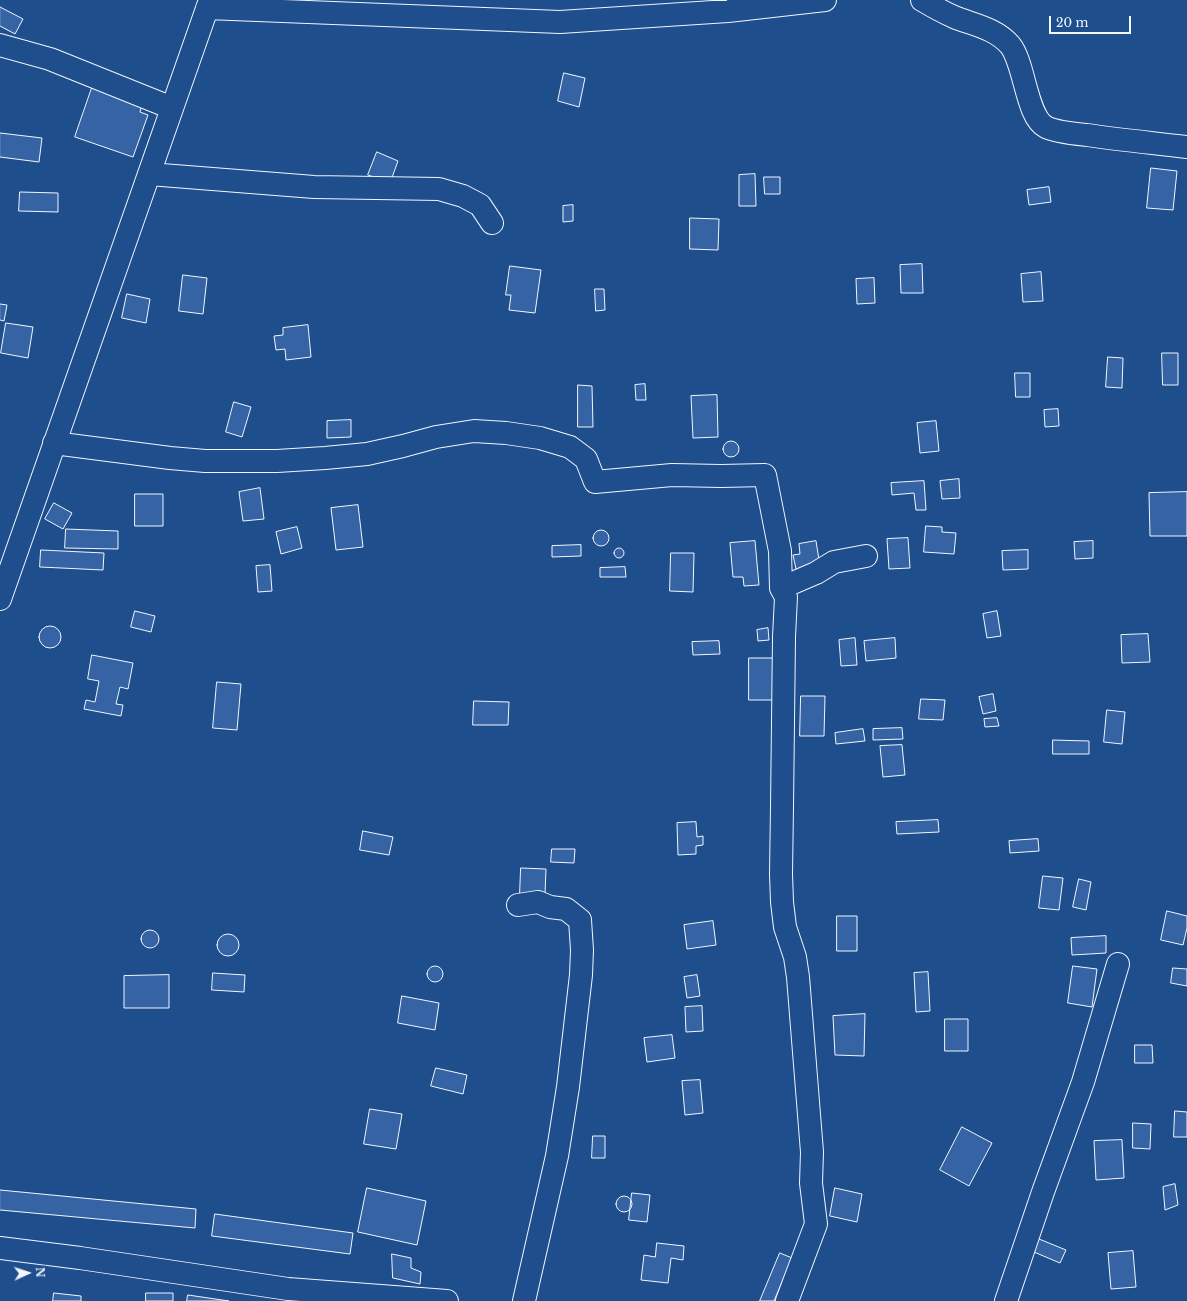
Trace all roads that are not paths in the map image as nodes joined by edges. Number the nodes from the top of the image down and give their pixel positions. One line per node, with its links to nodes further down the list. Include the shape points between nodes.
1 (825, 0): 3 (street, via 728,11 560,22)
2 (922, 0): 6 (street, via 954,17 999,34 1011,46 1031,107 1036,118 1045,127 1079,134)
3 (209, 4): 5 (street)
4 (0, 45): 5 (street, via 50,59)
5 (172, 108): 7 (street)
6 (1187, 147)
7 (149, 174): 8 (street, via 314,187 439,189 480,204); 9 (street)
8 (492, 223)
9 (54, 443): 11 (street, via 205,461 277,461 367,454 436,437 474,431 506,432 570,447 586,459 595,482 672,475 765,475 780,551); 12 (street)
10 (866, 556): 11 (street, via 834,562)
11 (781, 588): 18 (street, via 786,597 782,902 785,927 795,957 798,977 812,1152 811,1183 816,1224)
12 (0, 599)
13 (518, 905): 17 (street, via 538,902 566,909 580,920 582,950 568,1086 557,1156)
14 (1118, 964): 19 (street, via 1083,1082)
15 (0, 1248): 16 (street, via 288,1289)
16 (446, 1301)
17 (524, 1301)
18 (787, 1301)
19 (1006, 1301)

